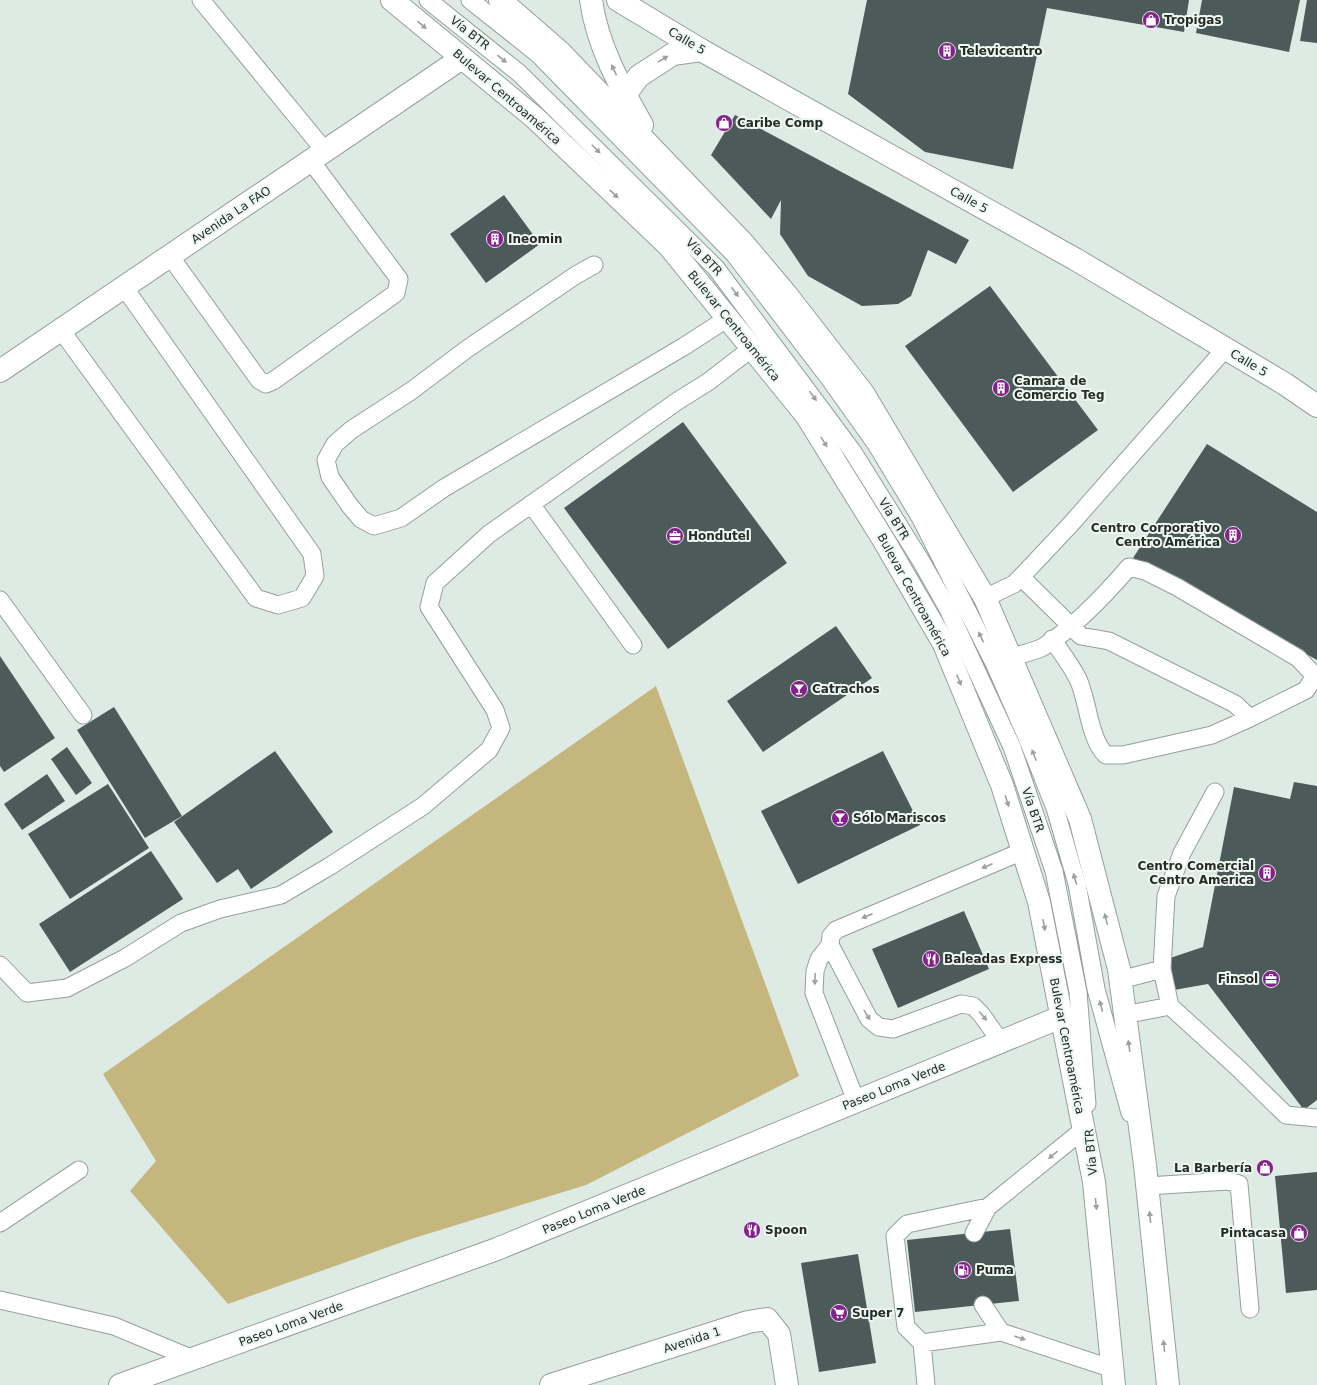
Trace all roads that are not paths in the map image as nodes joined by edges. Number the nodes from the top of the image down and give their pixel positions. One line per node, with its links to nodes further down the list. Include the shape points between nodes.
1 (201, 0): 12 (lane)
2 (392, 0): 9 (main road, Bulevar Centroamérica, one-way to 9)
3 (428, 0): 47 (lane, Vía BTR, one-way to 47, via 519,73 716,268 853,452 947,607 1012,747 1054,871 1078,992)
4 (470, 0): 46 (lane, Vía BTR, one-way to 4, via 1096,989 1077,884 1055,808 995,664 920,517 876,444 734,254 538,54)
5 (500, 0): 11 (main road, via 560,52)
6 (591, 0): 10 (main road, one-way to 6, via 603,46)
7 (618, 0): 8 (main road, Calle 5)
8 (701, 50): 10 (main road, one-way to 8, via 639,76 666,57); 19 (main road, Calle 5, via 1074,259)
9 (462, 58): 12 (main road, Avenida La FAO); 16 (main road, Bulevar Centroamérica, one-way to 16, via 535,118 669,246)
10 (625, 95): 11 (main road)
11 (658, 154): 24 (main road, via 743,243 863,393)
12 (318, 156): 13 (main road, Avenida La FAO); 13 (lane, via 399,280 399,288 396,293 273,381 266,384 259,380)
13 (170, 256): 15 (main road, Avenida La FAO)
14 (594, 265): 16 (lane, via 569,279 351,430 335,444 326,460 330,477 360,520 374,526 401,518 444,488 684,347)
15 (124, 287): 17 (main road, Avenida La FAO); 17 (lane, via 312,554 316,576 302,598 278,605 256,598)
16 (728, 318): 18 (main road, Bulevar Centroamérica)
17 (61, 330): 20 (main road, Avenida La FAO)
18 (752, 348): 22 (lane, via 708,382); 33 (main road, Bulevar Centroamérica, one-way to 33, via 806,414 944,644 1002,785)
19 (1225, 349): 21 (main road, Calle 5); 23 (lane, via 1070,526)
20 (0, 371)
21 (1317, 406)
22 (531, 504): 28 (lane); 35 (lane, via 489,534 434,583 429,607 495,710 501,728 489,750 423,806 281,895 220,909 181,923 125,958 68,988 27,993)
23 (1021, 577): 24 (lane, via 1014,584); 26 (lane)
24 (985, 598): 29 (main road)
25 (0, 600): 30 (lane)
26 (1071, 625): 27 (lane); 31 (lane, via 1081,636 1109,641 1235,704); 31 (lane, via 1110,589 1129,567 1145,571 1177,587 1298,658 1315,676 1306,690)
27 (1052, 639): 29 (lane, via 1042,648); 31 (lane, via 1078,680 1097,738 1106,755 1123,755 1212,735)
28 (633, 646)
29 (1011, 657): 37 (main road, one-way to 29, via 1080,819)
30 (83, 715)
31 (1250, 718)
32 (1215, 792): 36 (lane, via 1182,853 1166,896)
33 (1023, 851): 34 (lane, one-way to 34, via 836,930 831,936); 40 (main road, Bulevar Centroamérica, one-way to 40, via 1039,902)
34 (830, 945): 41 (lane, one-way to 41, via 869,1020 880,1027 893,1029 961,1004 973,1006); 42 (lane, one-way to 42, via 819,959 815,971 814,993)
35 (0, 965)
36 (1162, 969): 37 (lane); 38 (lane)
37 (1120, 980): 39 (main road)
38 (1170, 1006): 39 (lane); 43 (lane, via 1286,1115)
39 (1124, 1016): 46 (main road, one-way to 39)
40 (1061, 1017): 41 (main road, Paseo Loma Verde); 44 (main road, Bulevar Centroamérica)
41 (1002, 1042): 42 (main road, Paseo Loma Verde)
42 (856, 1101): 56 (main road, Paseo Loma Verde, via 497,1249)
43 (1317, 1118)
44 (1083, 1130): 47 (main road, Bulevar Centroamérica); 48 (lane, one-way to 48)
45 (79, 1170): 49 (lane)
46 (1146, 1176): 53 (lane, via 1228,1181 1239,1184); 62 (main road, one-way to 46)
47 (1094, 1182): 57 (main road, Bulevar Centroamérica, one-way to 57)
48 (988, 1207): 50 (lane); 55 (lane, via 907,1224 895,1236 906,1327)
49 (0, 1223)
50 (974, 1233)
51 (0, 1300): 56 (lane, via 114,1326)
52 (983, 1305): 54 (lane)
53 (1250, 1309)
54 (1001, 1332): 55 (lane); 57 (lane, one-way to 57)
55 (922, 1343): 61 (lane)
56 (193, 1359): 58 (main road, Paseo Loma Verde)
57 (1114, 1377)
58 (120, 1385)
59 (551, 1385): 60 (main road, Avenida 1, via 748,1322 767,1319 779,1334)
60 (786, 1385)
61 (926, 1385)
62 (1168, 1385)

